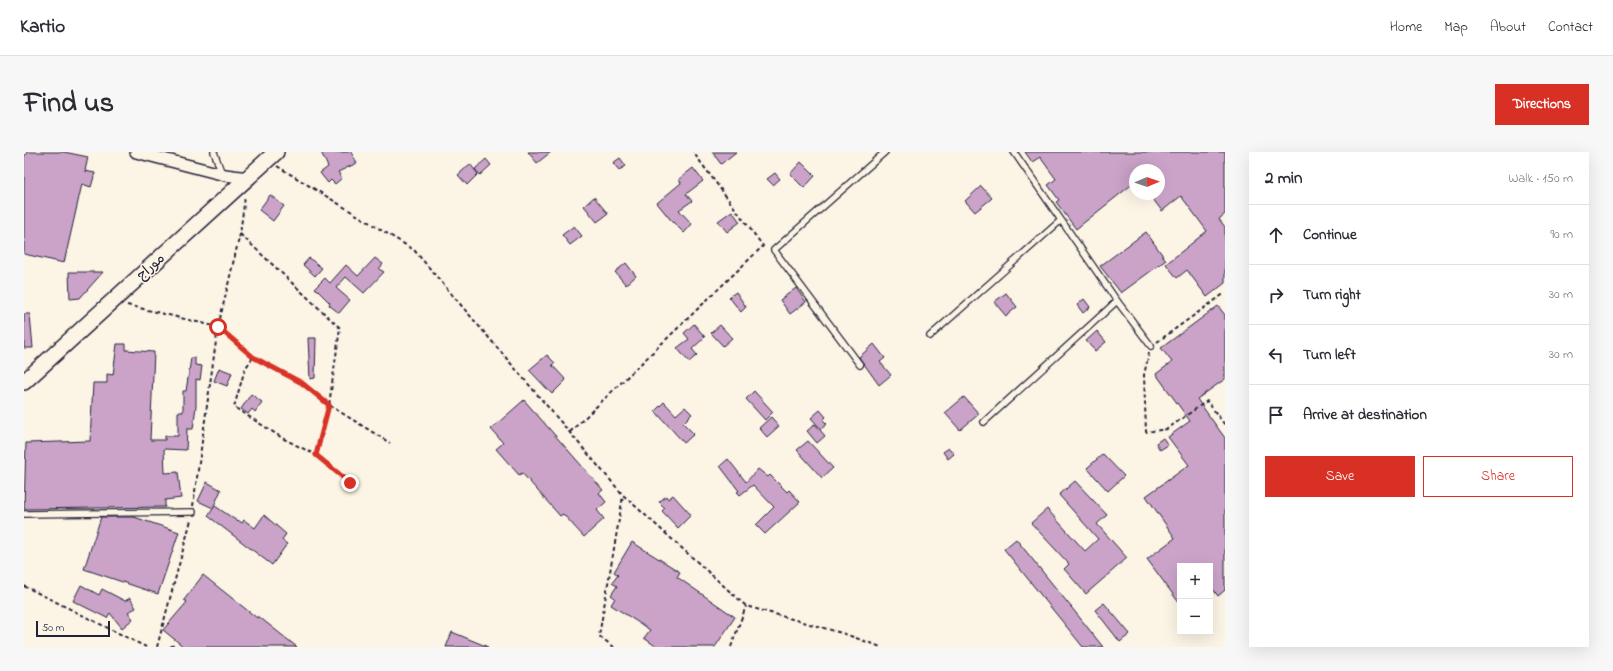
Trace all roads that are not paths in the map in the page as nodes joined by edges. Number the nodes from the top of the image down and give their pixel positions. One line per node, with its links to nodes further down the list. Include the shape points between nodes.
1 (136, 152): 6 (street)
2 (214, 152): 6 (lane)
3 (885, 152): 12 (lane, via 774,250)
4 (1014, 152): 8 (lane)
5 (272, 156): 7 (main road, موراج)
6 (222, 174): 7 (street)
7 (248, 178): 13 (main road, موراج)
8 (1060, 221): 9 (lane); 10 (lane)
9 (1117, 302): 11 (lane); 14 (lane)
10 (930, 336)
11 (1151, 346)
12 (860, 365)
13 (24, 382)
14 (984, 422)
15 (192, 512): 16 (lane)
16 (24, 514)

